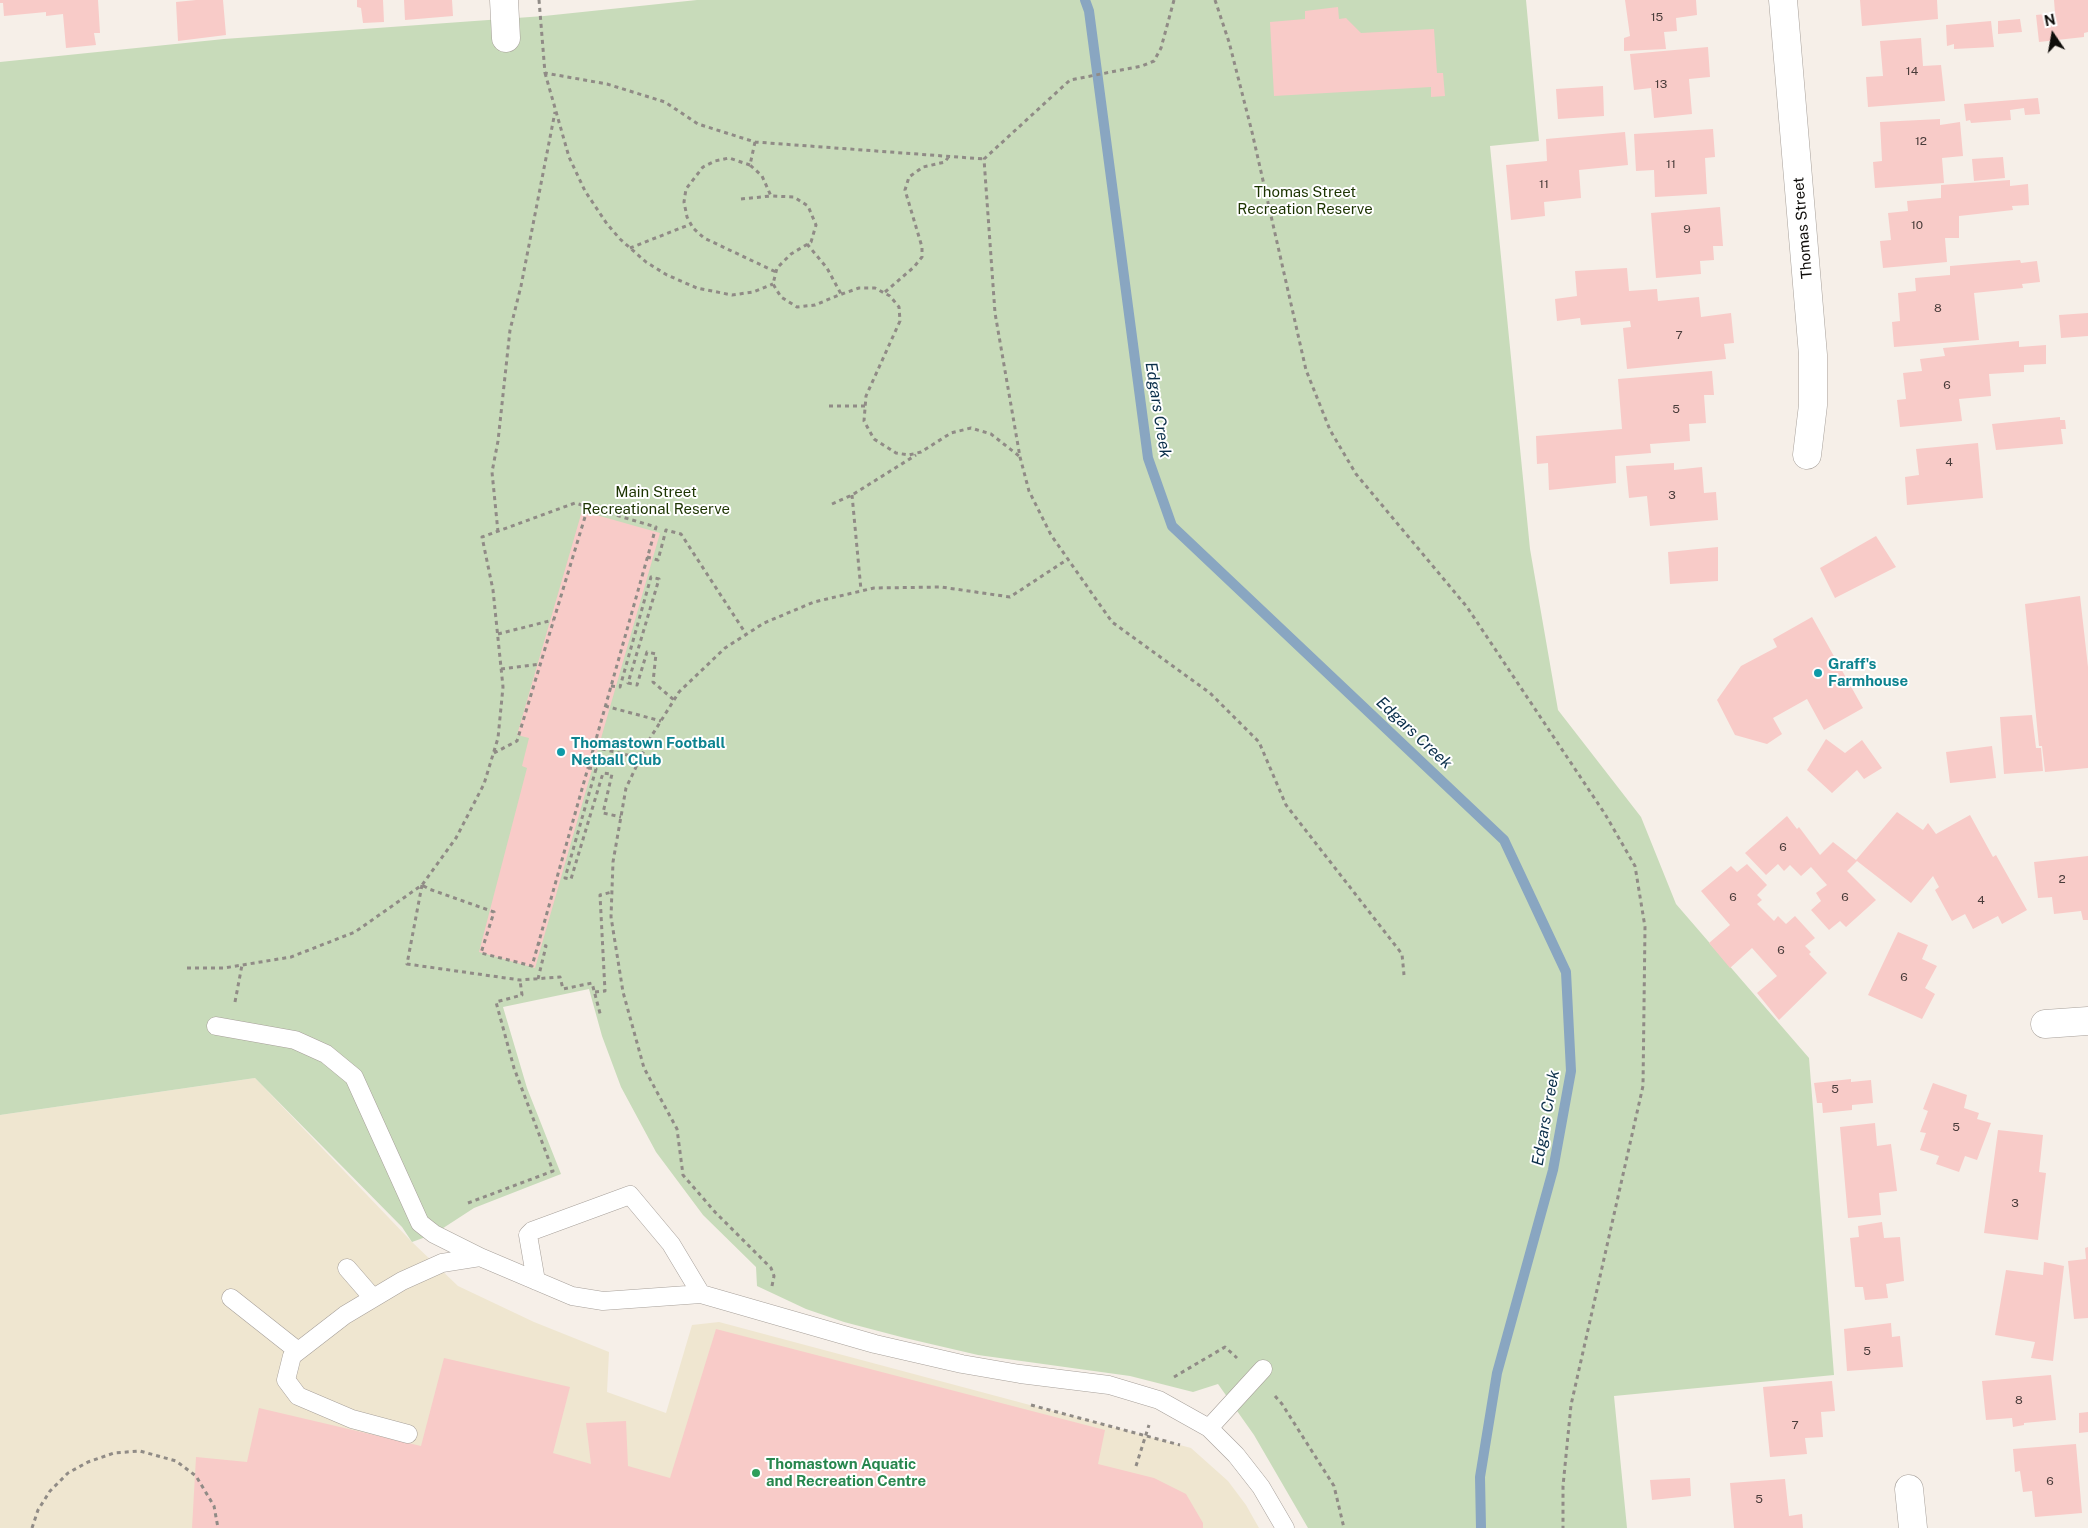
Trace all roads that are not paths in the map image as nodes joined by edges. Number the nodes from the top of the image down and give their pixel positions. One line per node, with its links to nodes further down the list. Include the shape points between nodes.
1 (504, 0): 3 (street)
2 (1783, 0): 4 (street, Thomas Street, via 1814,355)
3 (506, 38)
4 (1807, 455)
5 (2088, 1021): 6 (street)
6 (2045, 1024)
7 (223, 1027): 8 (lane, via 295,1040 326,1054 354,1077 420,1223 434,1234)
8 (480, 1257): 10 (lane); 13 (lane, via 442,1263)
9 (347, 1268): 13 (lane)
10 (536, 1281): 11 (lane, via 572,1296 603,1301); 11 (lane, via 528,1235 532,1231 630,1195 671,1244)
11 (701, 1294): 16 (lane, via 875,1344 962,1364 1109,1385 1159,1400)
12 (231, 1298): 14 (lane)
13 (373, 1298): 14 (lane, via 344,1315)
14 (298, 1351): 17 (lane, via 292,1356 286,1380 298,1396 352,1419)
15 (1259, 1372): 16 (lane)
16 (1209, 1428): 19 (lane, via 1261,1487)
17 (408, 1434)
18 (1909, 1489): 20 (street)
19 (1285, 1528)
20 (1913, 1528)

